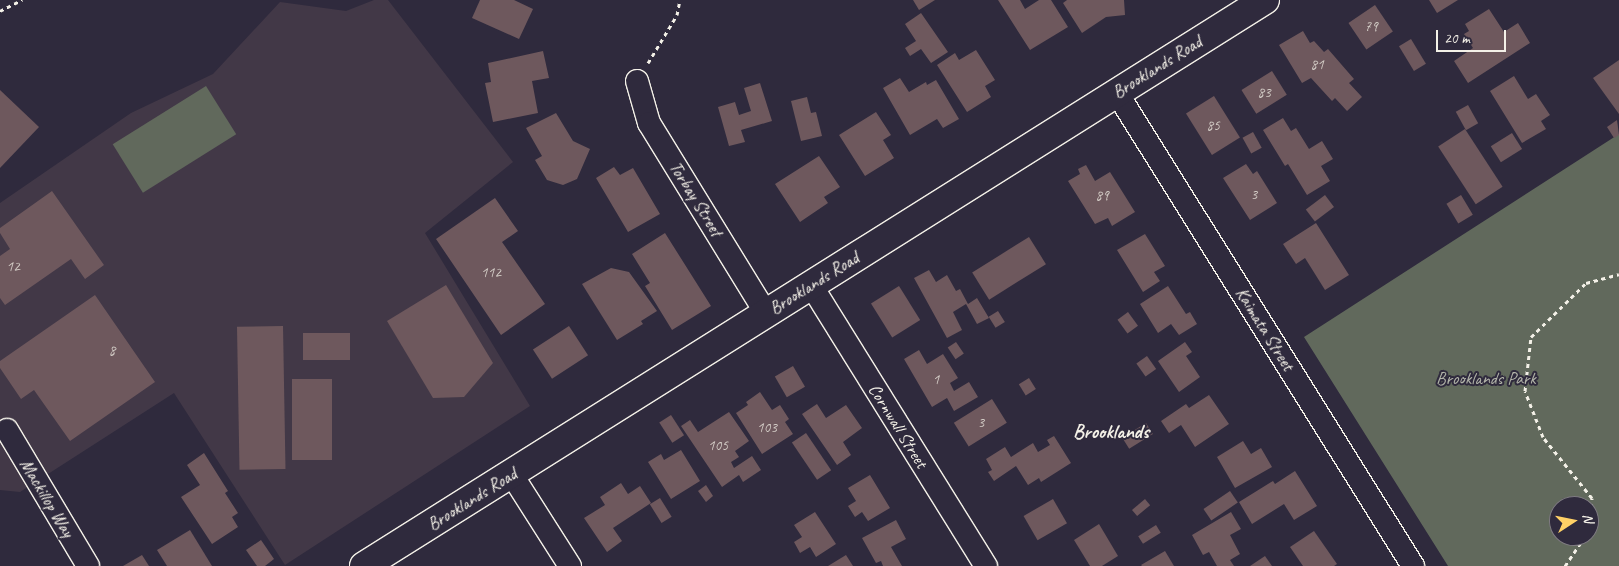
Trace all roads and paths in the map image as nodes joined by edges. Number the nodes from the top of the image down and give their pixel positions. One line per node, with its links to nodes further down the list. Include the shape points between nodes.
1 (22, 0): 4 (path)
2 (680, 0): 5 (path, via 677,15)
3 (1265, 0): 6 (street, Brooklands Road)
4 (0, 11)
5 (637, 81): 9 (street, Torbay Street, via 649,124)
6 (1117, 93): 8 (street, Brooklands Road); 18 (street, Kaimata Street)
7 (1619, 274): 12 (path, via 1586,284 1531,337 1525,391 1544,438)
8 (811, 286): 9 (street, Brooklands Road); 17 (street, Cornwall Street)
9 (766, 313): 11 (street, Brooklands Road)
10 (7, 430): 14 (street, Mackillop Way)
11 (512, 475): 15 (street, Brooklands Road); 16 (street)
12 (1590, 496)
13 (1578, 546): 19 (path)
14 (88, 566)
15 (364, 566)
16 (570, 566)
17 (986, 566)
18 (1413, 566)
19 (1565, 566)

